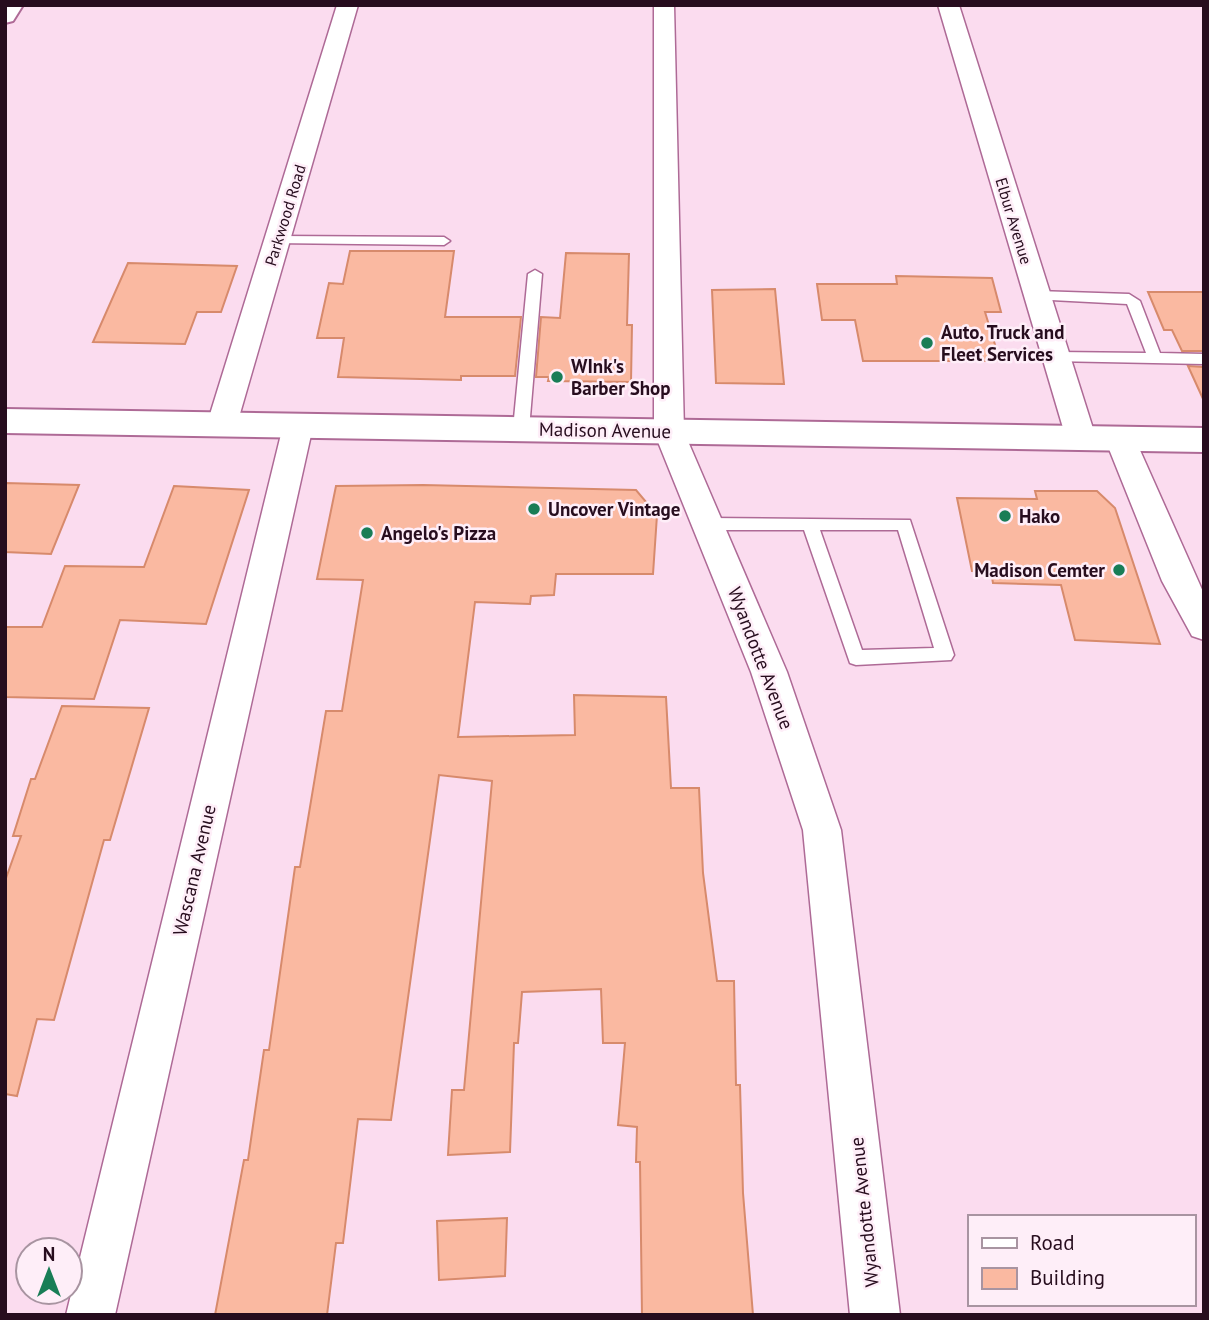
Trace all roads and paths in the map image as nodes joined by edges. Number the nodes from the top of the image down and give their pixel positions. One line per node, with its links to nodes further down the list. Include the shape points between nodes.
1 (12, 5): 5 (main road)
2 (348, 5): 6 (street, Parkwood Road)
3 (664, 5): 17 (street, Wyandotte Avenue)
4 (948, 5): 9 (street, Elbur Avenue)
5 (5, 16)
6 (277, 240): 7 (lane); 14 (street, Parkwood Road)
7 (444, 241)
8 (535, 274): 16 (lane)
9 (1037, 296): 10 (street, Elbur Avenue); 11 (lane, via 1124,297 1133,301)
10 (1056, 356): 11 (lane); 18 (street, Elbur Avenue)
11 (1155, 358): 12 (lane)
12 (1204, 359)
13 (5, 421): 14 (main road, Madison Avenue)
14 (222, 424): 15 (main road, Madison Avenue)
15 (298, 426): 16 (main road, Madison Avenue); 24 (street, Wascana Avenue)
16 (521, 429): 17 (main road, Madison Avenue)
17 (669, 432): 18 (main road, Madison Avenue); 21 (street, Wyandotte Avenue)
18 (1081, 438): 19 (main road, Madison Avenue)
19 (1120, 439): 20 (main road, Madison Avenue); 23 (street, via 1179,581)
20 (1204, 440)
21 (709, 524): 22 (lane); 25 (street, Wyandotte Avenue, via 769,672 822,830)
22 (810, 525): 22 (lane, via 904,524 945,655 856,658)
23 (1204, 626)
24 (90, 1315)
25 (875, 1315)

